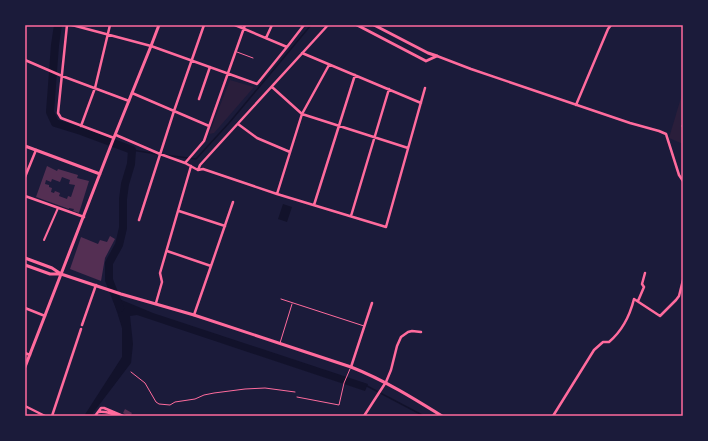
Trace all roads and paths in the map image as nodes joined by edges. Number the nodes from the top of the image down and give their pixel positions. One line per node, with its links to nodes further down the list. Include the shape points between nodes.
1 (67, 25): 28 (street)
2 (72, 25): 14 (street)
3 (110, 25): 14 (street)
4 (159, 25): 16 (street)
5 (204, 25): 23 (street)
6 (235, 25): 13 (street)
7 (272, 25): 15 (street)
8 (304, 25): 17 (street)
9 (328, 25): 19 (street)
10 (357, 25): 20 (street, via 426,61)
11 (374, 25): 20 (street)
12 (611, 25): 37 (street)
13 (244, 27): 15 (street); 18 (street)
14 (107, 34): 16 (street); 30 (street)
15 (266, 38): 17 (street)
16 (151, 46): 23 (street); 33 (street)
17 (287, 47): 26 (street, via 257,84)
18 (236, 52): 21 (lane); 26 (street)
19 (302, 53): 24 (street); 29 (street)
20 (437, 56): 37 (street)
21 (253, 58)
22 (25, 60): 28 (street)
23 (191, 60): 25 (street); 38 (street)
24 (329, 65): 27 (street); 39 (street)
25 (210, 67): 26 (street); 34 (street)
26 (228, 73): 42 (street)
27 (355, 75): 32 (street); 43 (street)
28 (61, 76): 30 (street); 41 (street, via 58,112 61,118)
29 (272, 87): 39 (street); 40 (street)
30 (95, 88): 35 (street); 41 (street)
31 (426, 88): 36 (street)
32 (389, 89): 36 (street); 44 (street)
33 (132, 93): 35 (street); 38 (street)
34 (199, 99)
35 (129, 101): 45 (street)
36 (421, 103): 47 (street)
37 (576, 105): 56 (street, via 666,134)
38 (174, 111): 42 (street); 50 (street)
39 (302, 114): 43 (street); 49 (street)
40 (238, 124): 49 (street, via 257,138); 53 (street)
41 (81, 126): 45 (street)
42 (209, 126): 51 (street, via 204,141)
43 (339, 126): 44 (street); 60 (street)
44 (374, 137): 47 (street); 63 (street)
45 (114, 138): 50 (street); 54 (street)
46 (25, 146): 48 (street)
47 (408, 148): 63 (street, via 386,227)
48 (36, 150): 54 (street); 55 (street)
49 (290, 152): 57 (street)
50 (160, 154): 51 (street); 65 (street)
51 (186, 163): 52 (street)
52 (191, 166): 53 (street); 62 (street)
53 (198, 170): 57 (street, via 203,169)
54 (100, 174): 64 (street)
55 (25, 177)
56 (683, 181)
57 (277, 194): 60 (street)
58 (25, 196): 61 (street)
59 (233, 202): 66 (street)
60 (314, 205): 63 (street)
61 (58, 208): 64 (street); 67 (street)
62 (179, 211): 66 (street); 68 (street)
63 (351, 216)
64 (84, 217): 72 (street)
65 (139, 220)
66 (225, 226): 71 (street)
67 (44, 240)
68 (167, 251): 71 (street); 78 (street, via 160,273 162,282)
69 (25, 258): 72 (street)
70 (25, 265): 72 (street, via 50,274)
71 (210, 266): 82 (street)
72 (61, 274): 75 (street); 83 (street)
73 (645, 274): 77 (street, via 642,284 644,287)
74 (683, 280): 77 (street, via 679,296 660,316)
75 (96, 285): 78 (street); 84 (street)
76 (281, 299): 79 (lane)
77 (638, 301): 108 (street, via 634,299 624,323 615,336 594,350)
78 (156, 303): 82 (street)
79 (293, 303): 85 (lane); 88 (lane)
80 (372, 303): 85 (street)
81 (25, 308): 83 (street)
82 (194, 315): 88 (street)
83 (46, 316): 90 (street)
84 (82, 325)
85 (364, 326): 92 (street)
86 (81, 329): 102 (street)
87 (421, 332): 94 (street, via 408,332 401,337)
88 (280, 344): 92 (street)
89 (25, 353): 90 (street)
90 (30, 354): 91 (street)
91 (25, 367)
92 (351, 367): 94 (street); 96 (lane, via 339,405)
93 (130, 372): 95 (lane, via 145,383 159,404 170,405 204,395 245,389 265,388)
94 (386, 382): 106 (street); 107 (street)
95 (295, 392)
96 (297, 396)
97 (25, 406): 98 (street)
98 (37, 412): 100 (lane); 101 (street)
99 (98, 412): 103 (street); 104 (street, via 104,411); 105 (street, via 104,408)
100 (36, 416)
101 (45, 416)
102 (52, 416)
103 (95, 416)
104 (118, 416)
105 (123, 416)
106 (364, 416)
107 (442, 416)
108 (553, 416)

